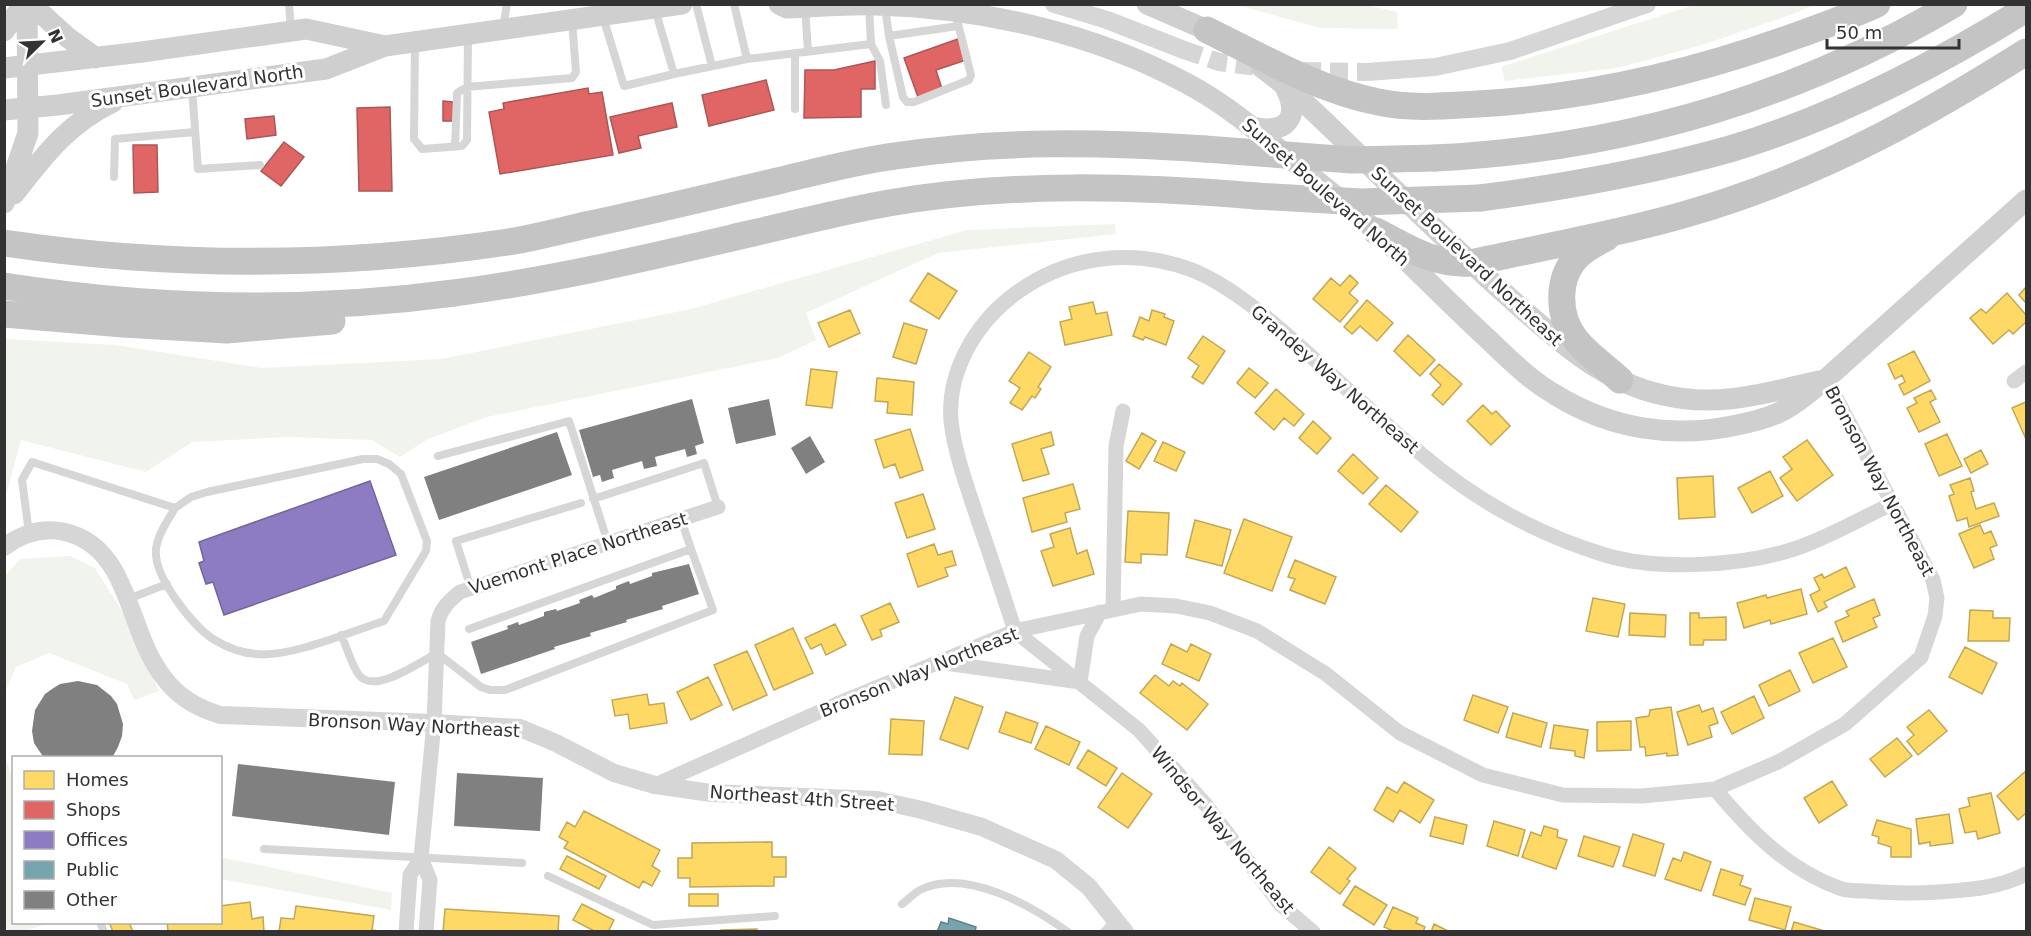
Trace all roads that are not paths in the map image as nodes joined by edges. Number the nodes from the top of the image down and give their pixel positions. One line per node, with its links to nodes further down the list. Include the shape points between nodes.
1 (27, 4): 21 (main road); 32 (main road); 34 (main road)
2 (289, 4): 22 (lane)
3 (507, 4): 19 (lane)
4 (682, 4): 14 (main road, Sunset Boulevard North)
5 (696, 4): 35 (lane)
6 (734, 4): 33 (lane)
7 (1054, 4): 28 (street)
8 (1147, 4): 20 (main road)
9 (1647, 4): 37 (street, via 1510,51 1435,67)
10 (1877, 4): 20 (highway, via 1849,18 1715,64 1628,86 1520,102 1422,107 1378,102 1325,86)
11 (1954, 4): 55 (highway, bridge, via 1853,58 1708,113 1611,137 1494,155 1352,160 1125,144 1027,143 841,165 527,238 407,254 193,262)
12 (877, 5): 13 (main road, Sunset Boulevard North); 17 (main road, Sunset Boulevard North, via 936,9); 24 (lane); 26 (lane)
13 (793, 6): 29 (lane)
14 (655, 8): 16 (main road, Sunset Boulevard North); 38 (lane)
15 (2026, 9): 58 (highway, bridge, via 1936,62 1839,109 1743,144 1628,175 1480,198 1361,202 1068,188 948,195 836,214 600,268)
16 (601, 10): 18 (main road, Sunset Boulevard North); 38 (lane, via 624,86)
17 (956, 19): 24 (lane); 24 (lane, via 969,80 914,102 903,97); 47 (main road, Sunset Boulevard North, via 1034,26 1087,41 1188,83)
18 (572, 20): 19 (main road, Sunset Boulevard North); 41 (lane, via 576,72 572,78)
19 (502, 30): 23 (main road, Sunset Boulevard North)
20 (1206, 30): 39 (main road)
21 (4, 31)
22 (291, 32): 27 (main road, Sunset Boulevard North, via 306,29); 32 (main road, Sunset Boulevard North)
23 (468, 34): 25 (main road, Sunset Boulevard North); 41 (lane)
24 (889, 36)
25 (415, 42): 27 (main road, Sunset Boulevard North); 41 (lane, via 414,139 422,149 462,146 466,140)
26 (871, 44): 29 (lane); 43 (lane, via 880,61)
27 (385, 46): 40 (main road, Sunset Boulevard North, via 326,69)
28 (1184, 50)
29 (808, 51): 31 (lane)
30 (2026, 52): 53 (highway, via 1913,121 1816,168 1729,201)
31 (795, 53): 33 (lane); 45 (lane)
32 (96, 58): 34 (main road, Sunset Boulevard North)
33 (747, 59): 35 (lane)
34 (28, 66): 36 (main road, Sunset Boulevard North); 44 (main road)
35 (712, 66): 38 (lane)
36 (4, 68)
37 (1367, 72)
38 (674, 74)
39 (1284, 84): 47 (main road, via 1293,105 1288,121 1275,129); 56 (main road, Sunset Boulevard Northeast)
40 (192, 86): 42 (main road, Sunset Boulevard North); 48 (lane)
41 (467, 87)
42 (133, 94): 44 (main road, Sunset Boulevard North); 52 (main road, via 98,109 67,131)
43 (886, 105)
44 (29, 108): 46 (main road, Sunset Boulevard North); 52 (main road, via 28,133)
45 (795, 109)
46 (4, 110)
47 (1252, 127): 54 (main road, Sunset Boulevard North)
48 (195, 132): 49 (lane, via 198,169); 50 (lane, via 115,139)
49 (260, 165)
50 (114, 177)
51 (2026, 200): 60 (main road, Sunset Boulevard Northeast)
52 (4, 205)
53 (1623, 229): 56 (highway); 61 (highway, via 1578,256 1563,282 1561,296 1563,314 1576,340)
54 (1376, 231): 56 (highway, via 1439,262); 60 (main road, Sunset Boulevard North, via 1526,374 1587,412 1621,424 1686,433 1750,423 1780,412)
55 (4, 243)
56 (1470, 263): 61 (main road, Sunset Boulevard Northeast, via 1576,355)
57 (9, 287): 58 (highway, via 114,300 232,306 306,305)
58 (451, 294): 59 (highway, via 346,319 227,330)
59 (4, 314)
60 (1826, 379): 61 (main road, Sunset Boulevard Northeast, via 1761,396 1710,401 1661,395); 66 (street, Bronson Way Northeast)
61 (1620, 380)
62 (1123, 411): 77 (street, via 1116,446)
63 (438, 456): 64 (lane, via 569,421)
64 (592, 499): 67 (lane, via 704,463); 71 (lane)
65 (581, 503): 75 (lane, via 456,541)
66 (1894, 503): 79 (street, Grandey Way Northeast, via 1798,548 1768,556 1694,564 1610,556 1540,531 1486,502 1422,455 1267,317 1195,271 1128,256 1090,260 1055,270 1026,285 999,307 968,347 954,384 954,438); 86 (street, Bronson Way Northeast, via 1933,580 1937,598 1921,657 1845,724 1778,762)
67 (718, 507): 69 (street, Vuemont Place Northeast)
68 (176, 508): 70 (lane, via 32,462 22,480); 74 (lane, via 156,550); 80 (lane, via 207,492 352,462 377,459 389,464 401,474 427,541 426,551 384,621)
69 (681, 519): 71 (street, Vuemont Place Northeast); 73 (lane)
70 (29, 533): 72 (street, Bronson Way Northeast); 76 (street, Bronson Way Northeast, via 64,530 89,543 114,570)
71 (608, 543): 75 (street, Vuemont Place Northeast)
72 (4, 547)
73 (691, 549): 78 (lane); 81 (lane, via 713,610 505,690 481,687)
74 (166, 584): 76 (lane); 80 (lane, via 192,620 213,639 232,649 282,654)
75 (471, 589): 81 (street, Vuemont Place Northeast, via 460,592 441,610)
76 (126, 600): 84 (street, Bronson Way Northeast, via 149,656 179,695 200,709 220,715)
77 (1107, 611): 79 (street, Bronson Way Northeast); 83 (street, via 1087,636); 86 (street, Bronson Way Northeast, via 1141,604 1176,606 1210,613 1257,631 1326,674 1400,733 1483,775 1563,795 1642,796)
78 (469, 629)
79 (1015, 631): 82 (street, Bronson Way Northeast); 83 (street, Windsor Way Northeast)
80 (341, 635): 81 (lane, via 359,676 367,681 384,681)
81 (437, 653): 84 (street, Vuemont Place Northeast)
82 (938, 662): 83 (street); 85 (street, Bronson Way Northeast)
83 (1080, 682): 99 (street, Windsor Way Northeast, via 1138,730 1206,805 1280,904)
84 (434, 723): 85 (street, Bronson Way Northeast, via 520,728 614,773); 88 (street, Vuemont Place Northeast)
85 (655, 785): 95 (street, Northeast 4th Street, via 711,792 877,800 982,827 1056,860 1089,887)
86 (1715, 789): 90 (street, via 1775,852 1805,872 1844,890 1902,894 1977,889 2009,883)
87 (264, 849): 88 (lane)
88 (420, 858): 89 (lane); 96 (street, Vuemont Place Northeast, via 410,875); 97 (street, Vuemont Place Northeast, via 430,880)
89 (522, 863)
90 (2026, 874)
91 (548, 876): 94 (lane)
92 (902, 904): 98 (lane, via 921,890 945,883 980,886 1046,916)
93 (775, 916): 94 (lane)
94 (652, 928)
95 (1115, 928)
96 (406, 932)
97 (426, 932)
98 (1068, 932)
99 (1313, 932)

